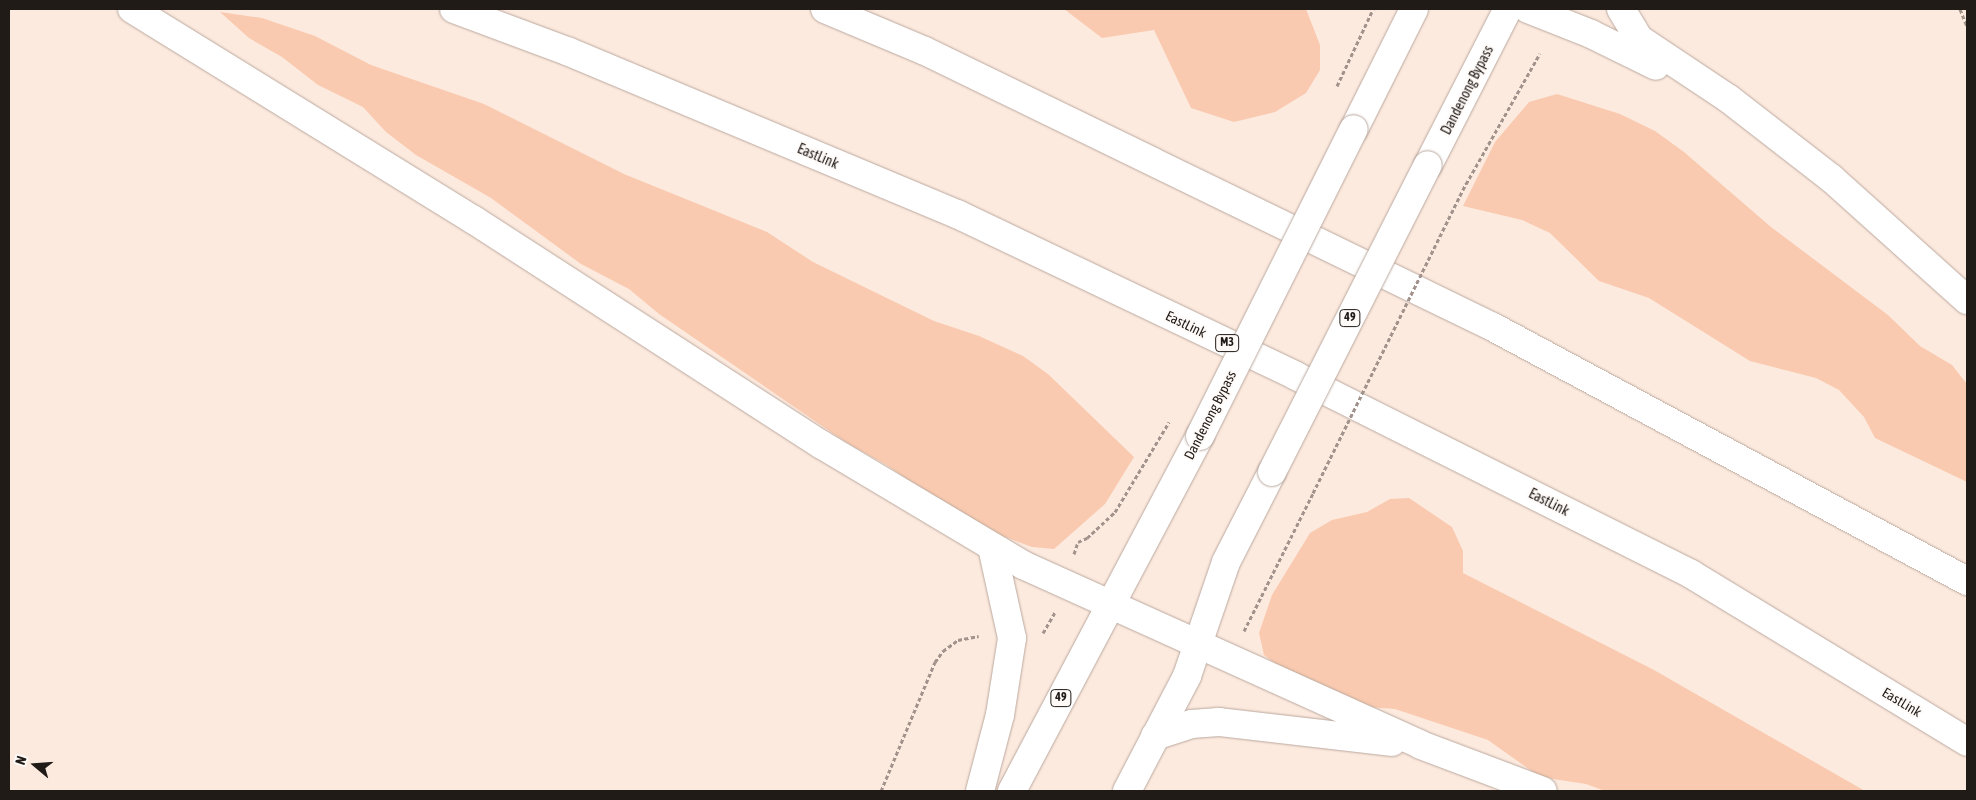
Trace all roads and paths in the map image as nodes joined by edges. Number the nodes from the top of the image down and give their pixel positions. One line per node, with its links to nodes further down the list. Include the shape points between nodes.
1 (132, 9): 15 (highway, via 474,220 822,445)
2 (454, 9): 21 (highway, EastLink / M3, via 567,50 957,214 1296,376 1691,574)
3 (825, 9): 16 (highway, via 944,60 1493,326)
4 (1374, 9): 12 (path)
5 (1414, 9): 17 (highway, Dandenong Bypass / 49, bridge)
6 (1508, 9): 19 (highway, Dandenong Bypass / 49, bridge, via 1226,562)
7 (1528, 9): 13 (highway, via 1592,34)
8 (1621, 9): 13 (highway, via 1639,39 1729,99)
9 (1960, 9): 10 (path)
10 (1967, 26)
11 (1540, 53): 18 (path, bridge, via 1466,184)
12 (1337, 88)
13 (1763, 127): 14 (highway, via 1831,178)
14 (1967, 300)
15 (992, 547): 17 (highway); 23 (highway, via 1012,638 1000,715)
16 (1967, 581)
17 (1111, 606): 19 (highway); 24 (highway, Dandenong Bypass / 49)
18 (1240, 638)
19 (1198, 643): 20 (highway, Dandenong Bypass / 49, via 1187,676); 22 (highway)
20 (1155, 736): 22 (highway, via 1191,724 1220,722); 25 (highway, Dandenong Bypass / 49)
21 (1967, 742)
22 (1421, 745): 26 (highway)
23 (980, 791)
24 (1012, 791)
25 (1127, 791)
26 (1543, 791)

